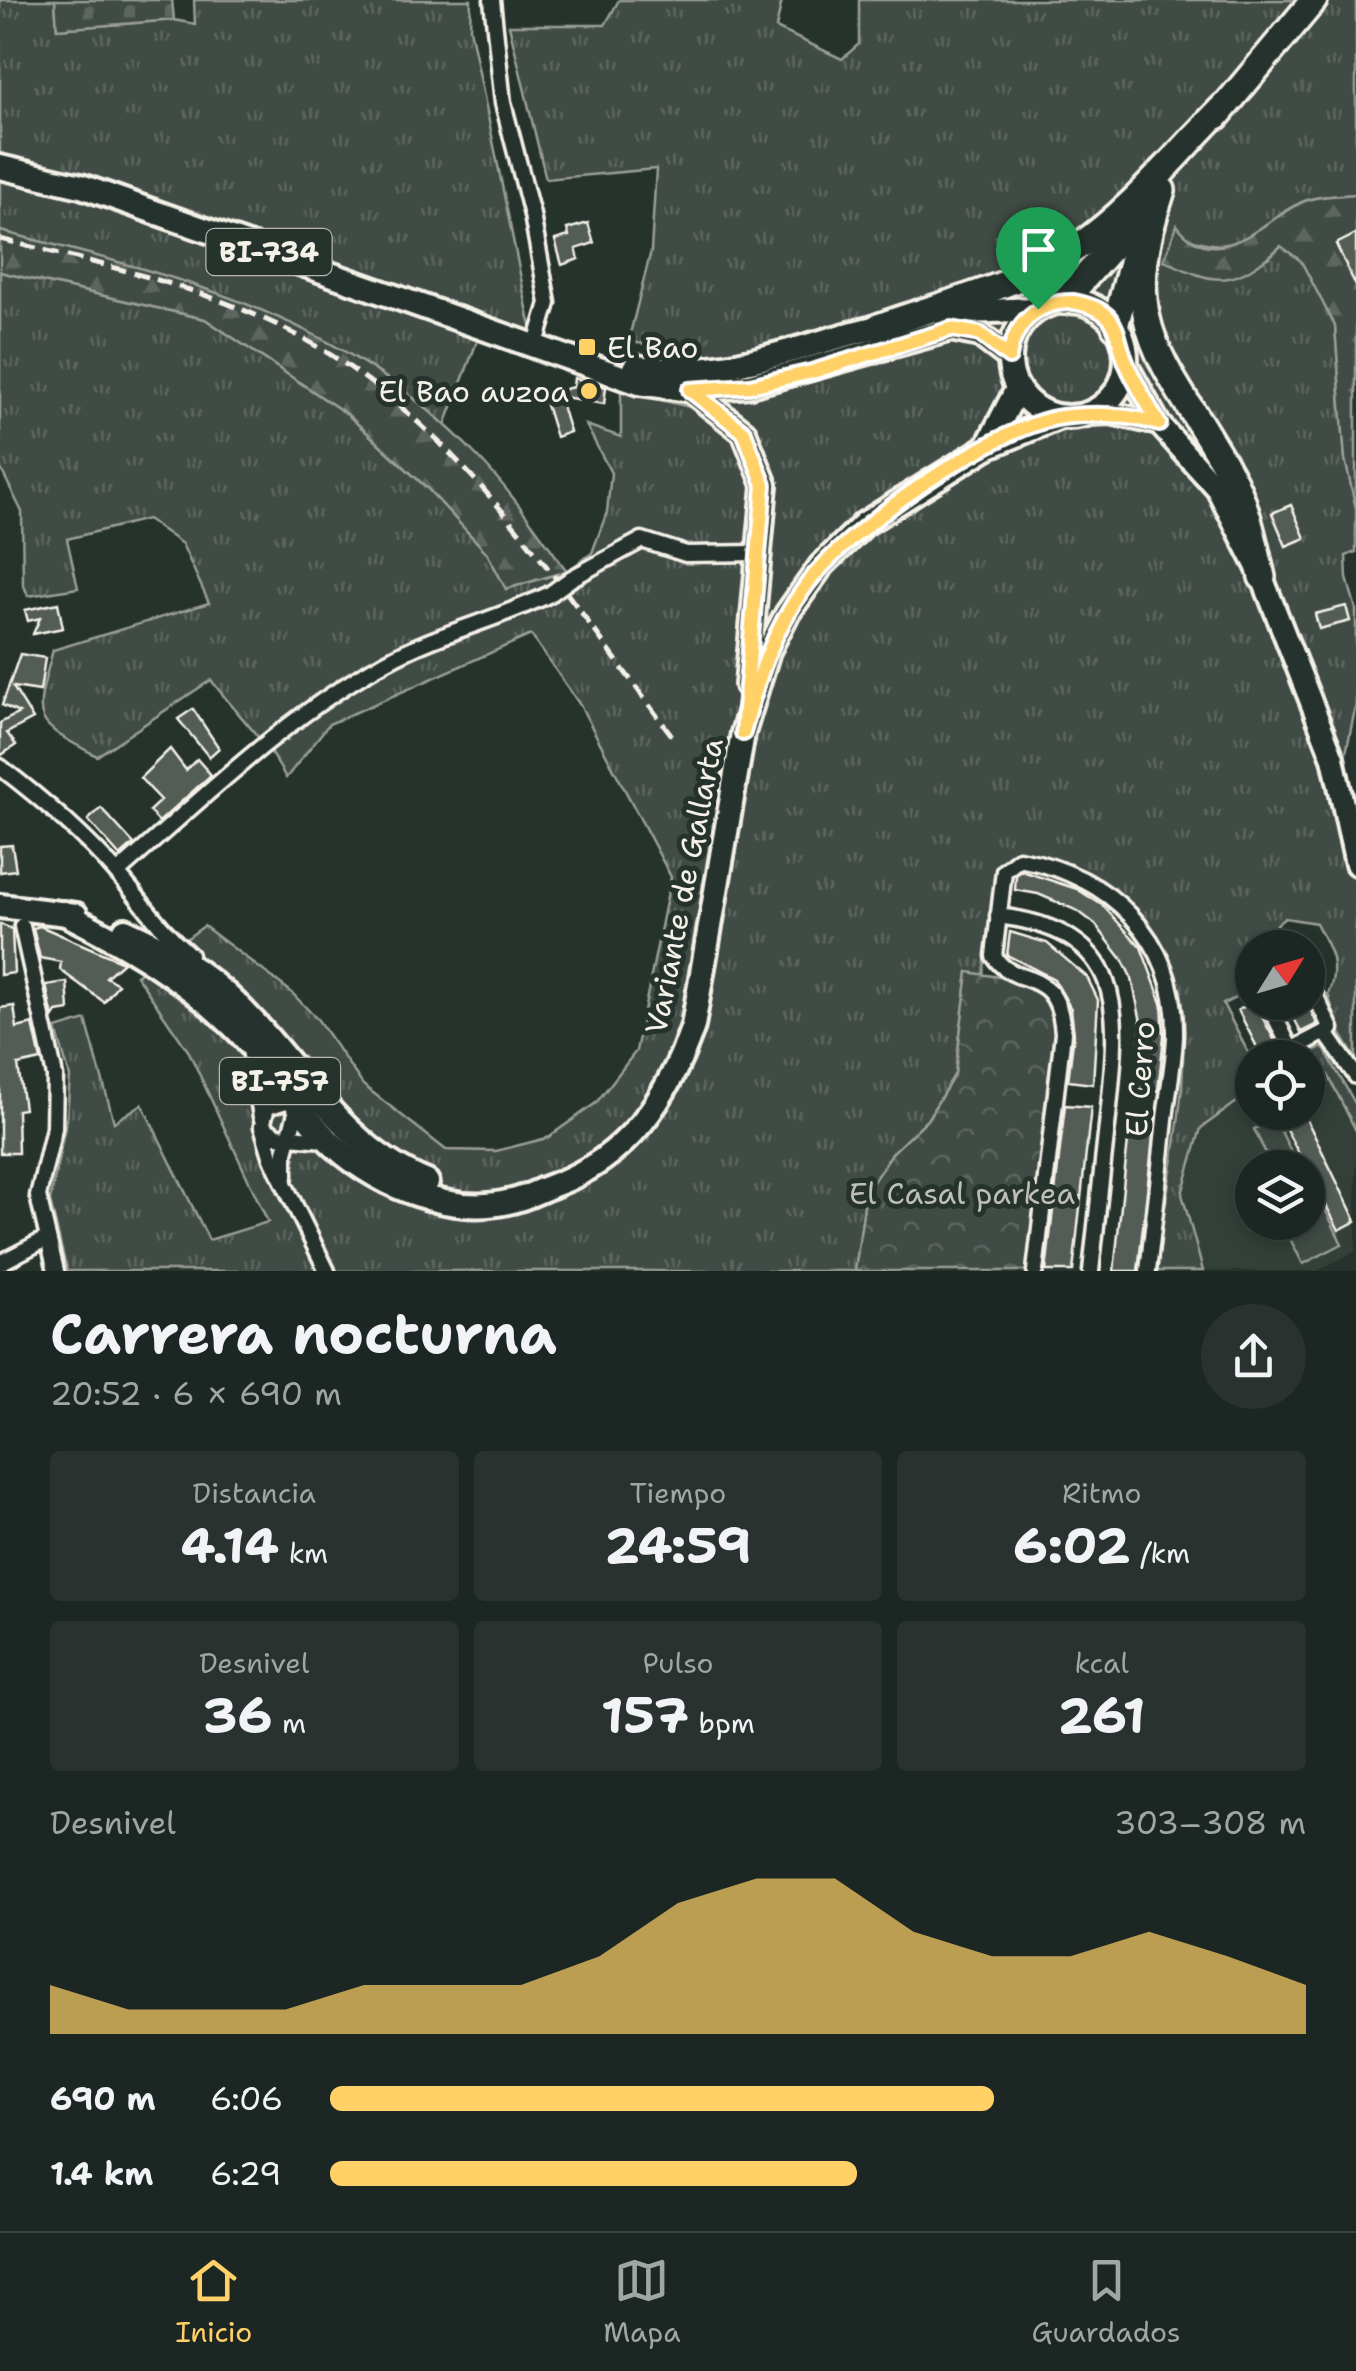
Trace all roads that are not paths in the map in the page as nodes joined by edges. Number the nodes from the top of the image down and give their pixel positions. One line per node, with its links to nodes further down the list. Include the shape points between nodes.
1 (492, 0): 10 (street, via 502,102 548,304)
2 (1314, 0): 3 (highway)
3 (1224, 106): 5 (highway); 9 (highway, via 1078,247 1002,283)
4 (0, 166): 10 (main road, BI-734, via 82,186)
5 (1158, 201): 6 (highway); 8 (highway, via 1127,268); 21 (highway, via 1142,293 1151,344 1232,478)
6 (1064, 301): 7 (main road); 8 (main road, via 1093,307)
7 (1038, 309): 9 (main road, BI-734, via 953,311); 11 (main road, via 1018,329)
8 (1115, 326): 13 (main road)
9 (878, 327): 12 (main road, BI-734, via 781,358 713,370 653,370)
10 (535, 347): 12 (main road, BI-734)
11 (1009, 357): 14 (main road); 15 (main road, BI-734, via 980,334 951,329 812,372)
12 (572, 358): 15 (main road, BI-734, via 639,382)
13 (1126, 364): 16 (main road, via 1114,394); 18 (street)
14 (1017, 388): 17 (main road, via 1035,408); 19 (main road)
15 (690, 390): 20 (main road, via 744,432 757,460 764,485)
16 (1090, 414): 17 (main road); 18 (street)
17 (1060, 418): 19 (main road, Variante de Gallarta / BI-757)
18 (1159, 424): 21 (street, via 1217,489)
19 (988, 447): 22 (main road, Variante de Gallarta / BI-757, via 872,518 820,566 768,652)
20 (759, 553): 22 (main road); 25 (street, bridge, via 686,554 642,540 550,594 392,658 349,683 194,802)
21 (1262, 577): 24 (street, via 1333,758)
22 (743, 733): 44 (main road, Variante de Gallarta / BI-757, via 693,1026 678,1070 652,1113 608,1158)
23 (0, 767): 25 (street)
24 (1356, 864)
25 (117, 874): 30 (street)
26 (0, 906): 27 (main road, BI-757)
27 (64, 913): 30 (main road, Variante de Gallarta / BI-757); 31 (main road, Variante de Gallarta / BI-757, via 143,955)
28 (998, 916): 49 (street, El Cerro, via 994,956 1004,969 1041,983 1062,1014); 50 (street, El Cerro, via 1036,922 1072,938 1100,969 1114,1002 1116,1042); 51 (street, El Cerro, via 1008,864 1049,864 1110,894 1161,962 1174,1037)
29 (22, 926): 45 (street, via 56,1076 54,1128 38,1196)
30 (164, 943): 31 (street); 36 (main road, Variante de Gallarta / BI-757)
31 (212, 1007): 35 (main road, Variante de Gallarta / BI-757)
32 (1325, 1016): 34 (street, via 1331,1029)
33 (1277, 1020): 34 (street, via 1291,1050)
34 (1325, 1032): 37 (street)
35 (249, 1044): 38 (main road, Variante de Gallarta / BI-757); 39 (street)
36 (291, 1064): 38 (street); 42 (main road, Variante de Gallarta / BI-757)
37 (1356, 1076)
38 (296, 1101): 39 (street, via 267,1107); 40 (street); 41 (main road, Variante de Gallarta / BI-757); 42 (street, via 311,1102 351,1144)
39 (262, 1122): 40 (street, via 276,1136); 43 (street)
40 (290, 1136): 41 (street); 43 (street)
41 (332, 1142): 44 (main road, Variante de Gallarta / BI-757, via 383,1180 442,1201 511,1202)
42 (388, 1164): 44 (main road, Variante de Gallarta / BI-757, via 460,1192)
43 (285, 1183): 48 (street)
44 (538, 1191)
45 (46, 1239): 46 (street); 47 (street)
46 (0, 1263)
47 (56, 1271)
48 (327, 1271)
49 (1035, 1271)
50 (1091, 1271)
51 (1148, 1271)

